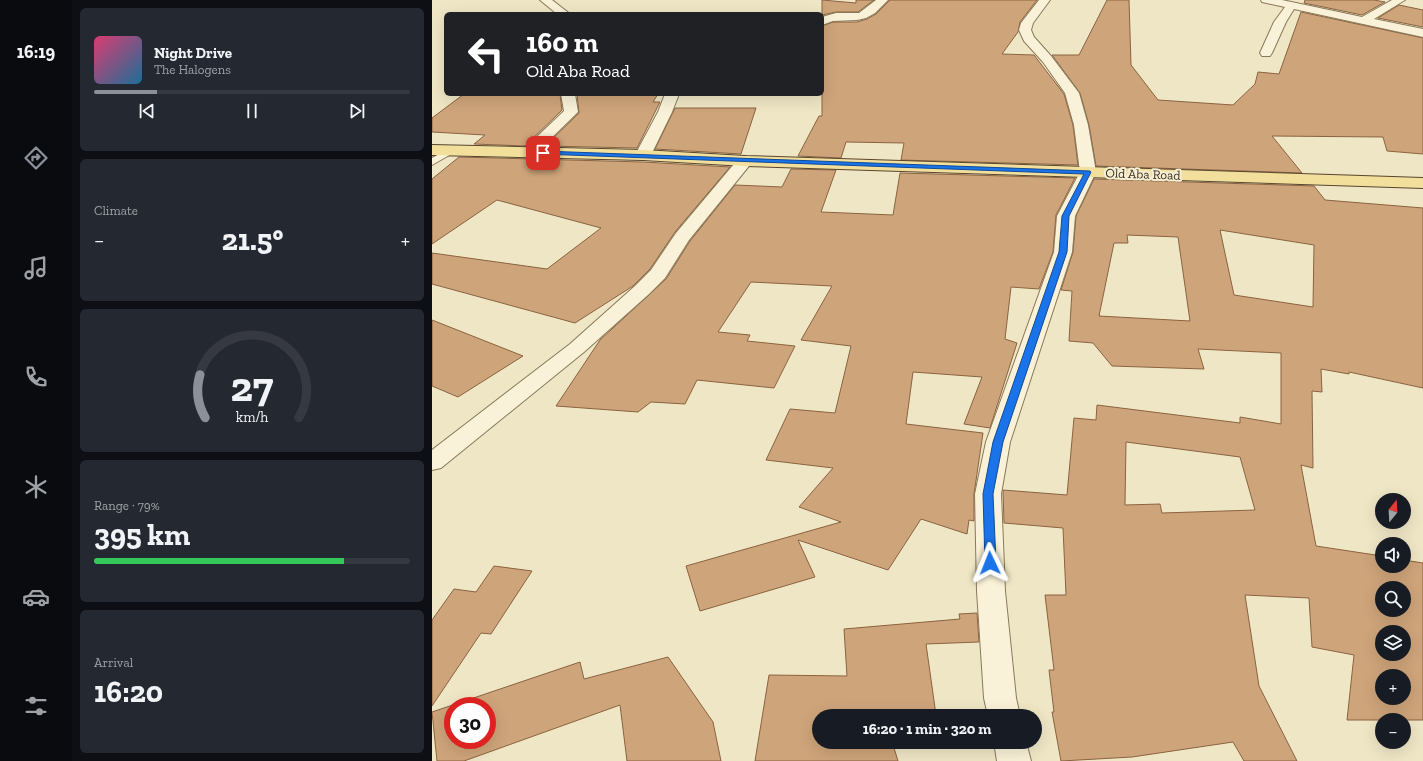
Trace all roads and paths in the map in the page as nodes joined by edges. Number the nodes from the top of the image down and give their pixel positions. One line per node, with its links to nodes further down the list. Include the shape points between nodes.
1 (545, 0): 7 (street)
2 (883, 0): 9 (street, via 865,15 828,18)
3 (1045, 0): 20 (street, via 1027,23 1025,30 1028,38 1072,93 1081,125)
4 (1266, 0): 6 (street)
5 (1400, 0): 8 (street)
6 (1291, 6): 8 (street); 11 (street, via 1280,22)
7 (561, 12)
8 (1364, 20): 10 (street)
9 (824, 21)
10 (1423, 33)
11 (1266, 53)
12 (568, 96): 16 (street, via 571,112)
13 (671, 96): 17 (street)
14 (432, 150): 15 (main road, Old Aba Road)
15 (450, 150): 16 (main road, Old Aba Road); 19 (lane)
16 (528, 153): 17 (main road, Old Aba Road)
17 (643, 156): 18 (main road, Old Aba Road)
18 (745, 161): 20 (main road, Old Aba Road); 22 (street, via 682,237 658,274 642,290 576,348)
19 (432, 162)
20 (1088, 172): 21 (main road, Old Aba Road); 23 (street, via 1066,216 1063,252 998,442 988,494 991,591)
21 (1423, 184)
22 (432, 462)
23 (1002, 709)
24 (1011, 749): 25 (street)
25 (1014, 761)

